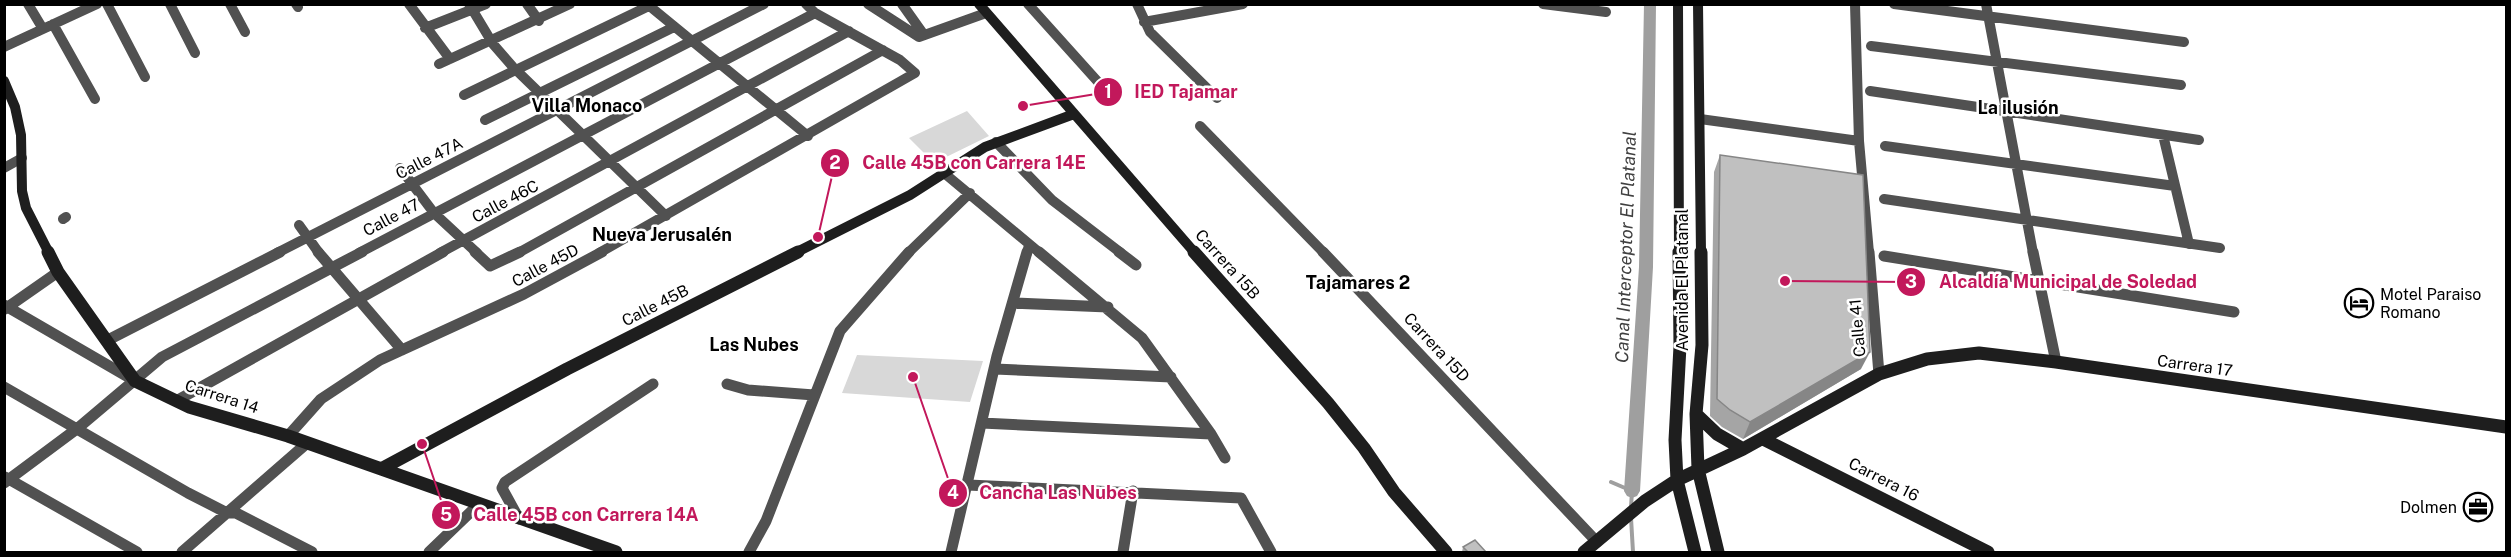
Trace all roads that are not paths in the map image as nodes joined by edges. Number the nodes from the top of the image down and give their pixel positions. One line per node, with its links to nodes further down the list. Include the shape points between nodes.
1 (28, 4): 34 (street)
2 (97, 4): 31 (street)
3 (107, 4): 50 (street)
4 (170, 4): 44 (street)
5 (230, 4): 36 (street)
6 (408, 4): 33 (street)
7 (486, 4): 24 (street)
8 (527, 4): 29 (street)
9 (570, 4): 29 (street)
10 (764, 4): 38 (street, Calle 47A)
11 (806, 4): 26 (street)
12 (868, 4): 37 (street)
13 (902, 4): 37 (street)
14 (1028, 4): 56 (street)
15 (1137, 4): 30 (street)
16 (1243, 4): 30 (street)
17 (1543, 4): 27 (street)
18 (1678, 4): 129 (main road, Avenida El Platanal)
19 (1698, 4): 64 (main road, Avenida El Platanal)
20 (1855, 4): 71 (street, Calle 41)
21 (1894, 4): 28 (street)
22 (1986, 4): 28 (street)
23 (650, 5): 32 (street); 49 (street)
24 (471, 7): 33 (street); 39 (street)
25 (983, 9): 37 (street); 63 (main road, Carrera 15B)
26 (815, 13): 35 (street); 48 (street, Calle 47)
27 (1606, 13)
28 (1989, 16): 40 (street); 46 (street)
29 (539, 21): 39 (street)
30 (1144, 22): 58 (street)
31 (53, 24): 34 (street); 59 (street)
32 (674, 27): 38 (street); 55 (street)
33 (425, 28): 45 (street)
34 (43, 29): 42 (street)
35 (849, 31): 43 (street); 53 (street, Calle 46C)
36 (245, 32)
37 (921, 36)
38 (692, 41): 48 (street); 60 (street, Calle 47A)
39 (492, 42): 45 (street); 49 (street)
40 (2184, 42)
41 (1871, 46): 46 (street)
42 (4, 47)
43 (883, 50): 61 (street); 69 (street, Calle 45D, via 915,72)
44 (195, 53)
45 (450, 60): 47 (street)
46 (1997, 61): 52 (street); 62 (street)
47 (439, 64)
48 (717, 64): 53 (street); 67 (street, Calle 47)
49 (516, 68): 55 (street); 57 (street)
50 (145, 77)
51 (4, 81): 74 (main road, via 15,107)
52 (2181, 85)
53 (748, 87): 61 (street); 75 (street, Calle 46C)
54 (1870, 91): 62 (street)
55 (539, 92): 60 (street); 65 (street)
56 (1108, 93)
57 (464, 95)
58 (1217, 98)
59 (95, 99)
60 (558, 109): 67 (street); 80 (street, Calle 47A)
61 (776, 110): 69 (street); 82 (street)
62 (2007, 111): 68 (street); 76 (street)
63 (1074, 114): 72 (main road, Calle 45B); 145 (main road, Carrera 15B, via 1328,404 1394,492)
64 (1700, 119): 71 (street); 116 (main road, Avenida El Platanal, via 1702,345)
65 (484, 120)
66 (1200, 126): 135 (street, Carrera 15D)
67 (585, 133): 75 (street); 85 (street, Calle 47)
68 (2163, 135): 70 (street); 81 (street)
69 (808, 136): 86 (street, Calle 45D)
70 (2199, 140)
71 (1859, 141): 108 (street, Calle 41)
72 (996, 142): 79 (main road, Calle 45B); 95 (street, via 1052,200)
73 (1885, 146): 76 (street)
74 (22, 158): 77 (street); 97 (main road, via 26,208)
75 (613, 161): 82 (street); 90 (street, Calle 46C)
76 (2016, 164): 81 (street); 87 (street)
77 (4, 168)
78 (400, 168): 80 (street)
79 (944, 173): 83 (street); 126 (main road, Calle 45B, via 880,211 567,369)
80 (413, 183): 85 (street); 89 (street, Calle 47A)
81 (2175, 186): 91 (street)
82 (641, 187): 86 (street); 90 (street, via 492,266)
83 (970, 193): 92 (street); 114 (street, via 907,254 840,331)
84 (1884, 199): 87 (street)
85 (434, 213): 90 (street); 96 (street, Calle 47)
86 (666, 216): 105 (street, Calle 45D, via 524,294)
87 (2026, 221): 91 (street); 98 (street)
88 (299, 225): 89 (street)
89 (308, 236): 96 (street); 104 (street, Calle 47A)
90 (464, 240): 99 (street, Calle 46C)
91 (2189, 244): 93 (street)
92 (1029, 245): 100 (street); 101 (street)
93 (2220, 248)
94 (1884, 256): 98 (street)
95 (1136, 265)
96 (330, 268): 99 (street); 110 (street, Calle 47, via 162,357)
97 (58, 272): 102 (street); 104 (main road)
98 (2038, 279): 103 (street); 106 (street)
99 (357, 297): 105 (street); 115 (street, Calle 46C)
100 (1013, 303): 101 (street); 107 (street)
101 (1108, 307): 109 (street, via 1142,338)
102 (6, 308): 110 (street)
103 (2234, 312)
104 (108, 340): 110 (main road)
105 (402, 350): 121 (street, Calle 45D, via 326,396)
106 (2056, 362): 108 (main road, Carrera 17, via 1979,353 1927,359); 118 (main road, Carrera 17)
107 (995, 369): 109 (street); 117 (street)
108 (1879, 374): 122 (main road, Calle 41)
109 (1171, 377): 120 (street)
110 (135, 381): 115 (main road, Carrera 14); 119 (street, Calle 47)
111 (653, 384): 134 (street, via 505,482 502,488)
112 (727, 384): 114 (street, via 748,390)
113 (4, 387): 119 (street)
114 (814, 395): 141 (street, via 766,521)
115 (176, 401): 121 (main road, Carrera 14)
116 (1696, 414): 124 (main road, via 1717,434); 127 (main road, Avenida El Platanal)
117 (982, 423): 120 (street); 130 (street)
118 (2506, 427)
119 (78, 428): 128 (street, Calle 47); 133 (street)
120 (1211, 434): 125 (street)
121 (288, 436): 123 (main road, Carrera 14)
122 (1763, 439): 124 (main road, Calle 41); 149 (main road, Carrera 16)
123 (306, 444): 126 (main road, Carrera 14); 133 (street)
124 (1743, 449): 127 (main road, Calle 41)
125 (1224, 458)
126 (381, 469): 132 (main road, Carrera 14)
127 (1698, 469): 129 (main road, Calle 41); 148 (main road, Avenida El Platanal)
128 (6, 480): 136 (street)
129 (1677, 480): 135 (main road, Calle 41, via 1645,501); 147 (main road, Avenida El Platanal)
130 (968, 485): 131 (street); 142 (street)
131 (1133, 490): 143 (street); 144 (street, via 1241,498)
132 (479, 504): 134 (main road, Carrera 14); 139 (street)
133 (227, 513): 137 (street); 138 (street, via 236,513)
134 (519, 519): 140 (main road, Carrera 14)
135 (1598, 542): 146 (main road, Calle 41)
136 (137, 552)
137 (182, 552)
138 (312, 552)
139 (429, 552)
140 (616, 552)
141 (749, 552)
142 (951, 552)
143 (1123, 552)
144 (1271, 552)
145 (1446, 552)
146 (1584, 552)
147 (1695, 552)
148 (1718, 552)
149 (1988, 552)

